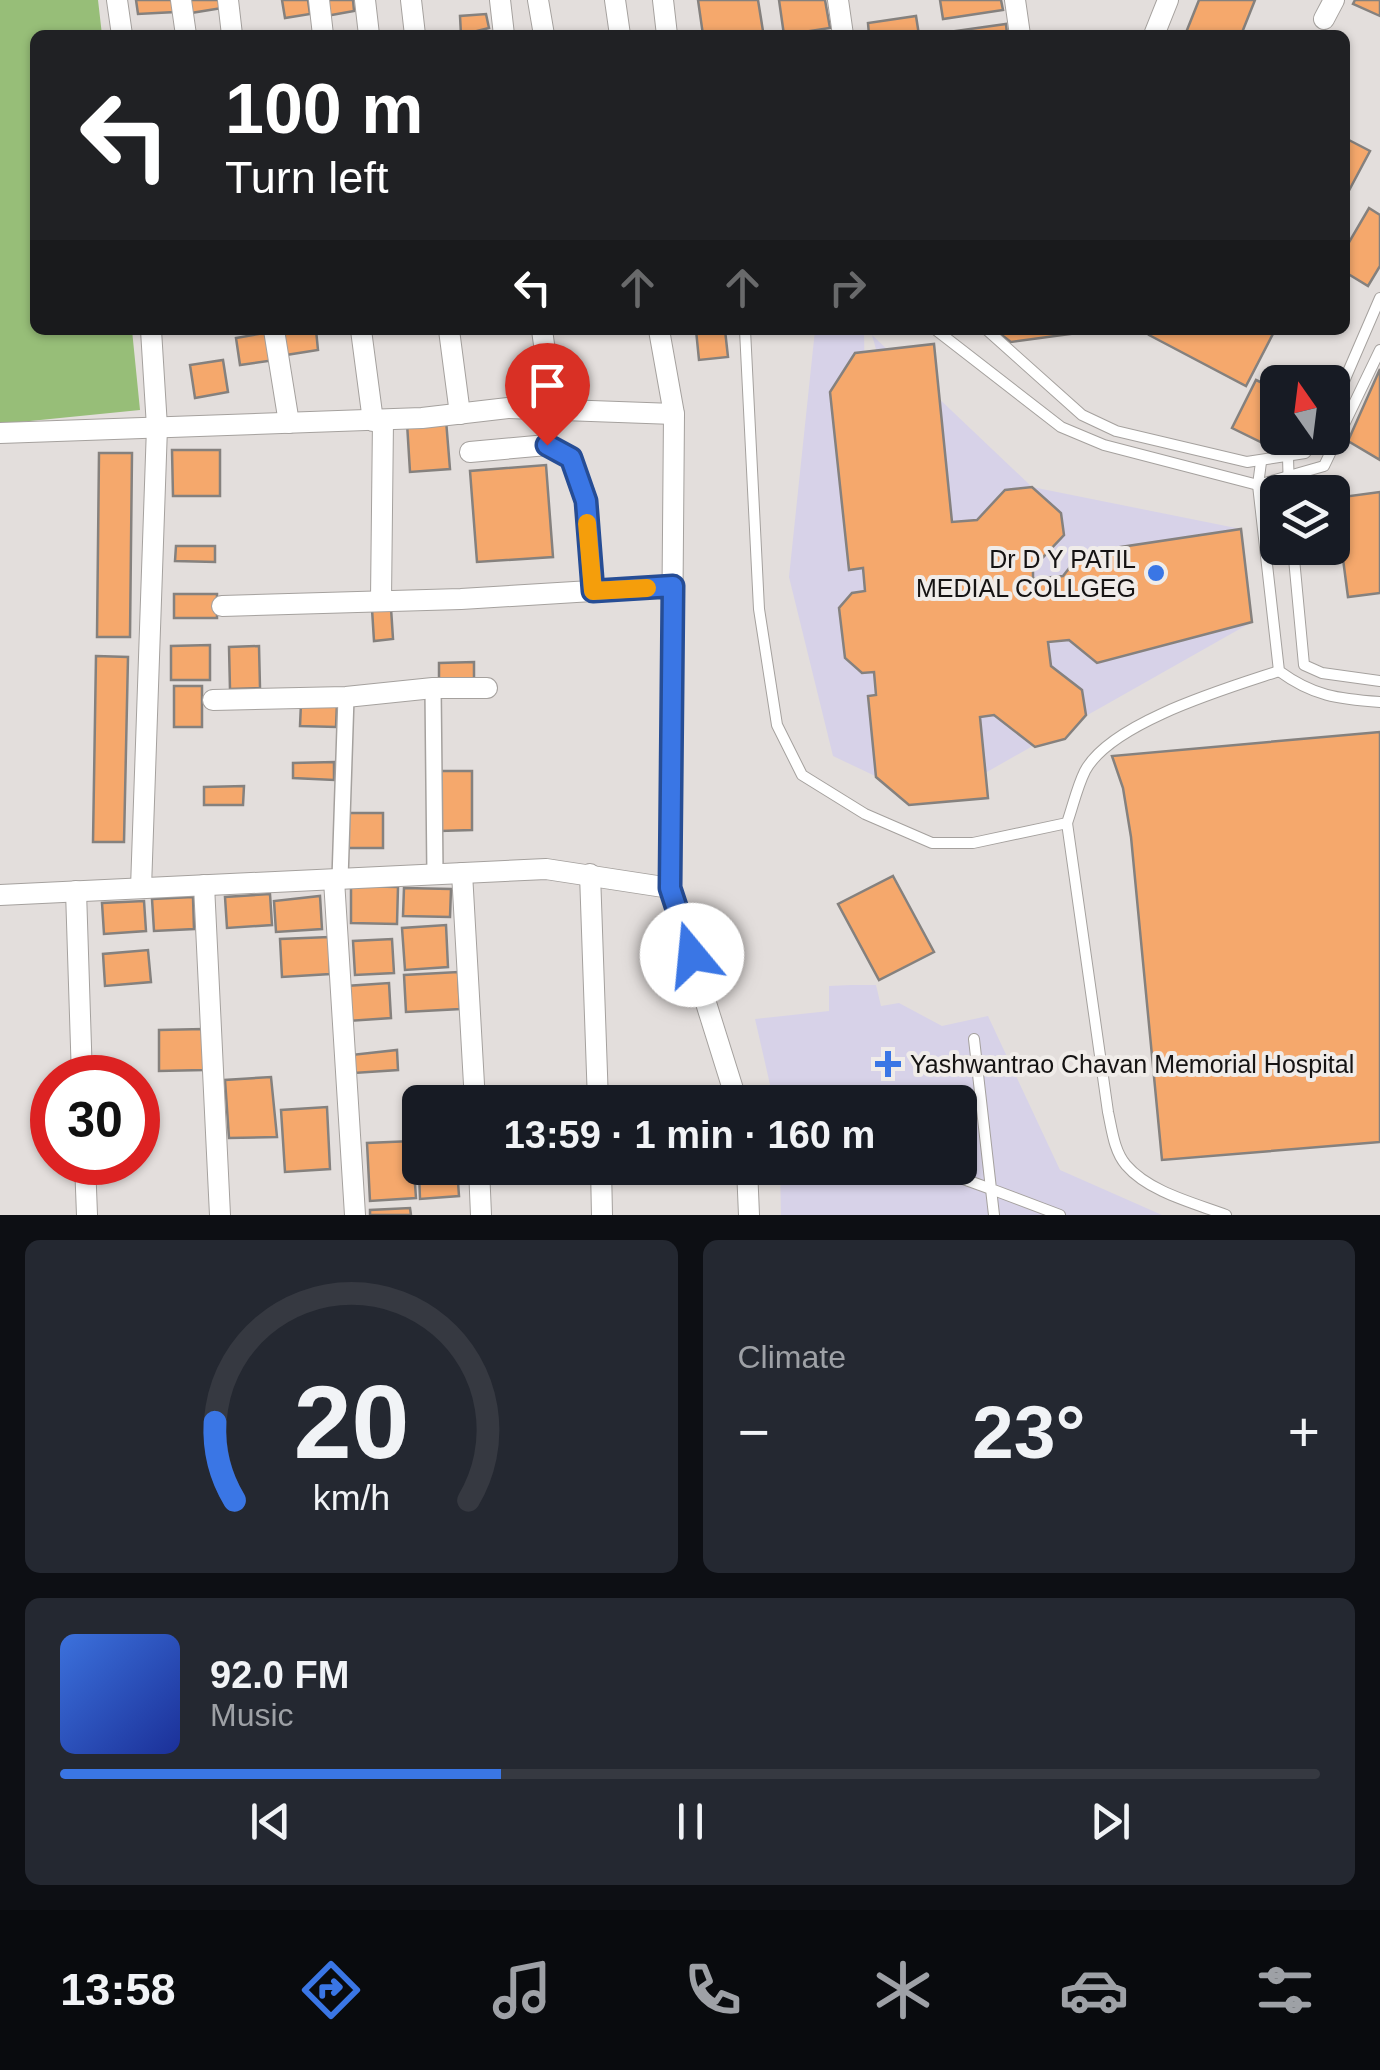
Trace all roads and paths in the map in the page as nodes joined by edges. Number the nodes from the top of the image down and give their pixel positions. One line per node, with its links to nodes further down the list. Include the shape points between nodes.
1 (117, 0): 16 (street)
2 (181, 0): 17 (street)
3 (228, 0): 18 (street)
4 (319, 0): 19 (street)
5 (365, 0): 20 (street)
6 (411, 0): 21 (street)
7 (500, 0): 22 (street)
8 (538, 0): 23 (street)
9 (615, 0): 24 (street)
10 (663, 0): 25 (street)
11 (838, 0): 26 (street)
12 (1015, 0): 27 (street)
13 (1168, 0): 28 (street)
14 (1334, 0): 15 (street)
15 (1324, 20)
16 (121, 30)
17 (185, 30)
18 (231, 30)
19 (322, 30)
20 (368, 30)
21 (414, 30)
22 (503, 30)
23 (543, 30)
24 (619, 30)
25 (666, 30)
26 (842, 30)
27 (1019, 30)
28 (1156, 30)
29 (1380, 298): 40 (lane)
30 (151, 335): 46 (street)
31 (275, 335): 45 (street)
32 (363, 335): 44 (street)
33 (450, 335): 42 (street)
34 (543, 335): 41 (street)
35 (660, 335): 43 (street)
36 (746, 335): 67 (lane, via 759,609 777,724 802,775 865,814 932,843 973,843)
37 (942, 335): 54 (lane, via 1062,427 1104,445)
38 (994, 335): 51 (lane, via 1082,415 1116,431)
39 (1380, 350): 53 (lane, via 1324,466)
40 (1350, 367)
41 (553, 409): 42 (street); 43 (street)
42 (460, 414): 44 (street)
43 (674, 414): 56 (street)
44 (378, 420): 45 (street); 58 (street)
45 (288, 423): 46 (street)
46 (157, 427): 47 (street); 73 (street)
47 (0, 433)
48 (470, 452): 57 (street, via 547,445 571,458 586,501)
49 (1296, 455): 50 (lane)
50 (1288, 457): 51 (lane); 52 (lane)
51 (1262, 462): 54 (lane)
52 (1288, 475)
53 (1295, 475)
54 (1258, 485): 60 (lane)
55 (1295, 565): 61 (lane, via 1304,665)
56 (673, 586): 57 (street); 74 (street)
57 (593, 591): 58 (street)
58 (381, 600): 59 (street)
59 (222, 606)
60 (1279, 671): 66 (lane, via 1304,690); 67 (lane, via 1212,693 1106,745 1086,769)
61 (1380, 681)
62 (433, 688): 63 (street); 64 (street); 69 (street)
63 (487, 688)
64 (346, 697): 65 (street); 71 (street)
65 (213, 700)
66 (1380, 702)
67 (1067, 823): 96 (lane, via 1116,1147 1148,1184)
68 (462, 873): 69 (street); 70 (street); 79 (street)
69 (436, 874): 71 (street)
70 (590, 874): 74 (street); 80 (street)
71 (337, 879): 72 (street); 90 (street)
72 (204, 885): 73 (street); 89 (street)
73 (141, 888): 75 (street)
74 (670, 888): 81 (street)
75 (76, 892): 76 (street); 78 (street)
76 (0, 895)
77 (974, 1040): 87 (lane)
78 (81, 1055)
79 (474, 1085)
80 (597, 1085)
81 (731, 1085)
82 (977, 1184): 87 (lane)
83 (86, 1185): 88 (street)
84 (479, 1185): 91 (street)
85 (601, 1185): 92 (street)
86 (748, 1185): 93 (street)
87 (991, 1189): 94 (lane); 95 (lane)
88 (87, 1215)
89 (220, 1215)
90 (354, 1215)
91 (481, 1215)
92 (602, 1215)
93 (749, 1215)
94 (994, 1215)
95 (1060, 1215)
96 (1226, 1215)

